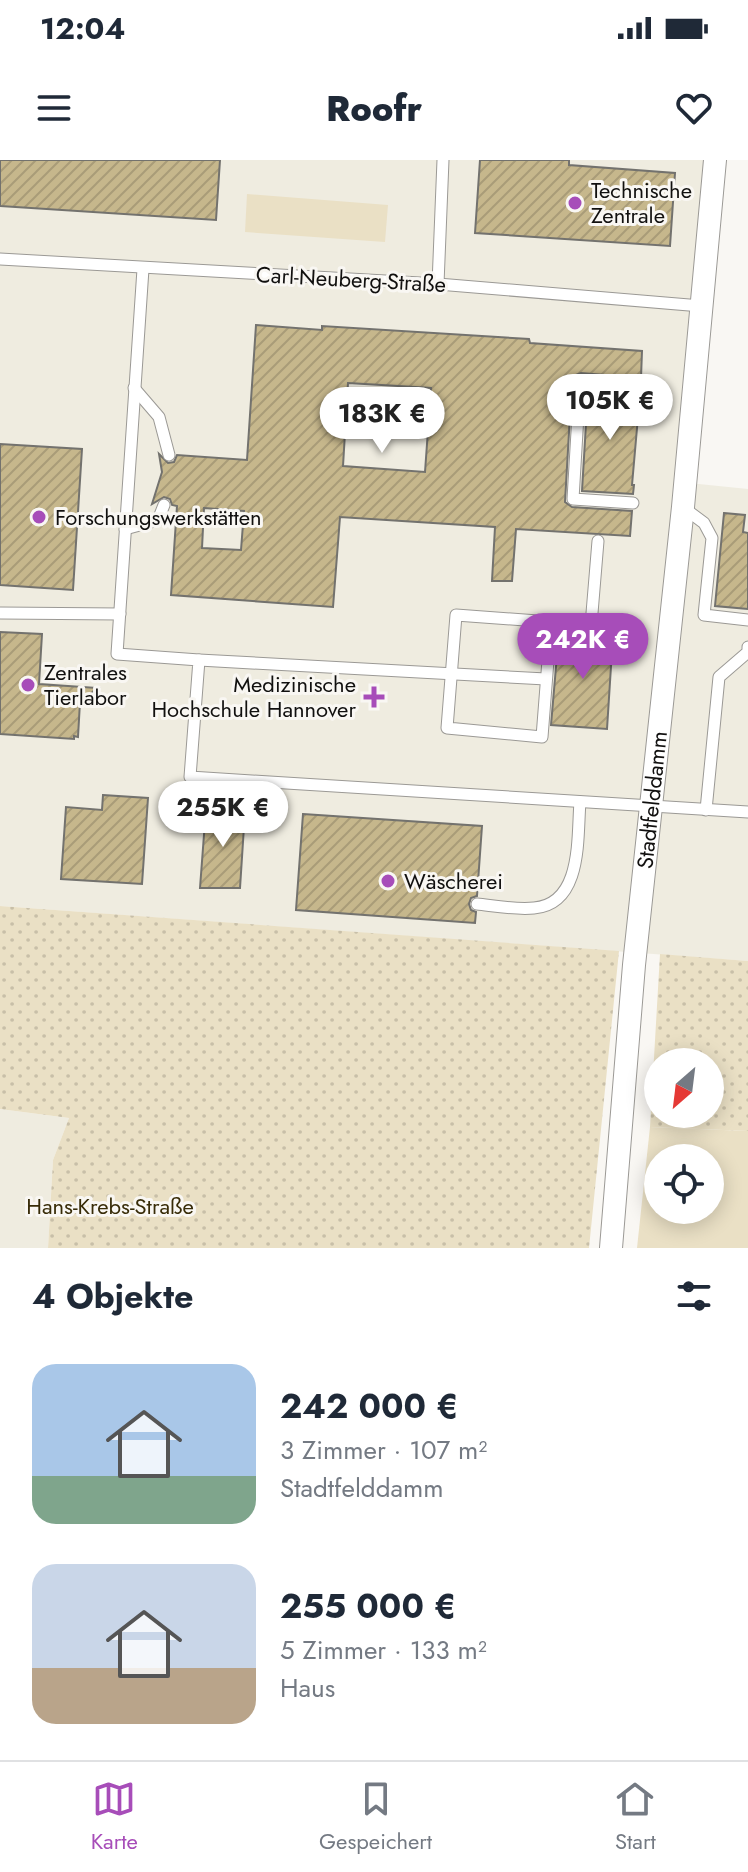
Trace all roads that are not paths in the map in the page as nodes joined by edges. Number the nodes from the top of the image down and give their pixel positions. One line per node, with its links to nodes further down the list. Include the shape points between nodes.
1 (443, 160): 5 (lane)
2 (715, 160): 6 (street, Stadtfelddamm)
3 (0, 259): 4 (lane, Carl-Neuberg-Straße)
4 (143, 269): 5 (lane, Carl-Neuberg-Straße); 8 (lane)
5 (438, 284): 6 (lane, Carl-Neuberg-Straße)
6 (701, 306): 12 (street, Stadtfelddamm)
7 (640, 386): 10 (lane, via 580,381 573,499)
8 (134, 388): 9 (lane, via 159,417); 13 (lane)
9 (169, 455)
10 (633, 503)
11 (164, 505): 13 (lane, via 158,520)
12 (683, 507): 17 (lane, via 704,523 712,538 704,615); 24 (street, Stadtfelddamm)
13 (125, 529): 16 (lane)
14 (598, 541): 18 (lane, via 591,625)
15 (0, 613): 16 (lane)
16 (120, 614): 20 (lane, via 117,654)
17 (748, 620)
18 (551, 622): 21 (lane, via 456,615); 22 (lane)
19 (748, 647): 25 (lane, via 719,677)
20 (199, 660): 21 (lane); 23 (lane, via 190,777)
21 (452, 674): 22 (lane); 22 (lane, via 447,728 542,737)
22 (546, 679)
23 (580, 802): 24 (lane); 27 (lane, via 575,861 566,891 549,905 534,908)
24 (652, 806): 25 (lane); 28 (street, Stadtfelddamm)
25 (706, 810): 26 (lane)
26 (748, 812)
27 (477, 904)
28 (611, 1248)

